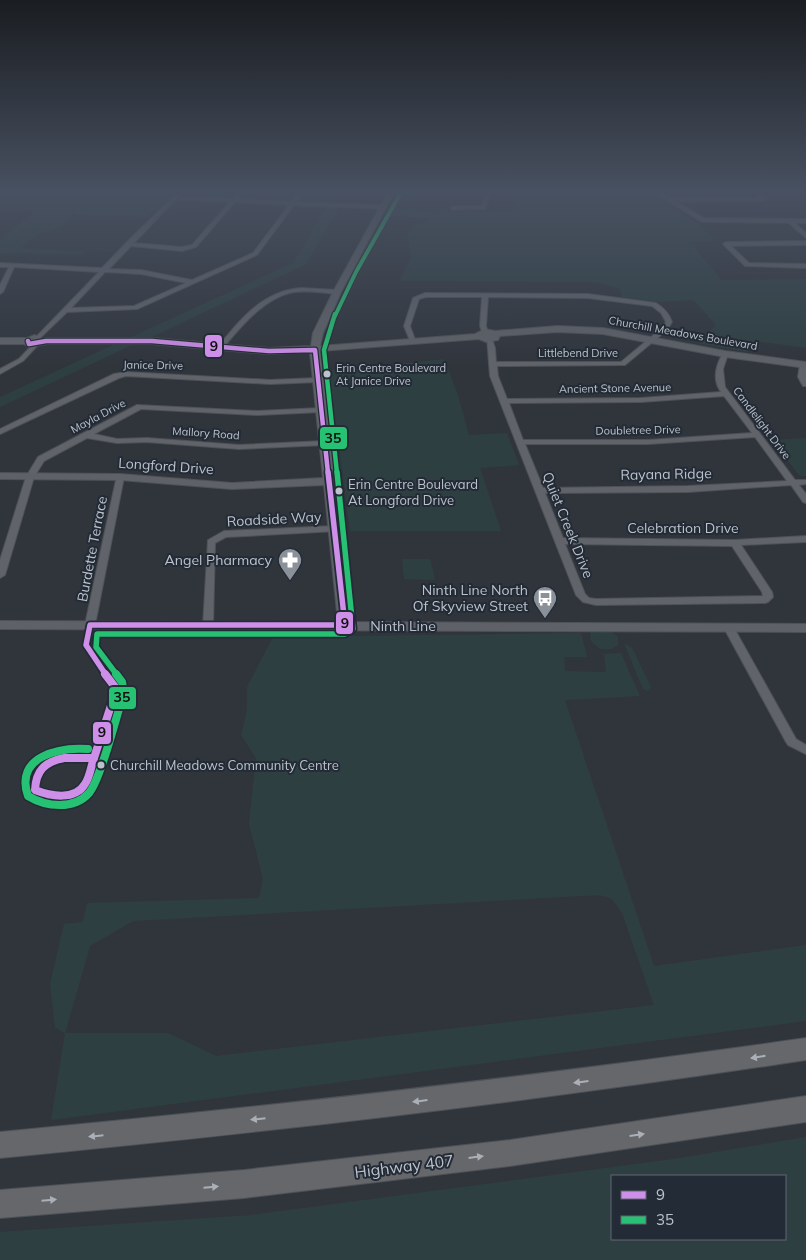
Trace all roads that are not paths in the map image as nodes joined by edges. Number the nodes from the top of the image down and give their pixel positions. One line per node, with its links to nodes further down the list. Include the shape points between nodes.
1 (121, 251): 8 (street)
2 (257, 251): 9 (street)
3 (359, 251): 11 (street)
4 (732, 251): 7 (street, via 746,265)
5 (0, 266): 6 (street)
6 (12, 266): 8 (street); 10 (street)
7 (806, 266)
8 (104, 269): 9 (street); 13 (street)
9 (193, 282): 13 (street, via 133,309)
10 (0, 292)
11 (337, 292): 19 (street, via 294,290 271,300 251,313); 20 (street, via 318,333)
12 (486, 295): 14 (street, Quiet Creek Drive, via 483,326); 15 (street, Littlebend Drive, via 600,297 654,304 660,307 669,322); 18 (street, via 426,295 416,298 407,326)
13 (64, 310): 17 (street)
14 (487, 334): 15 (street, Churchill Meadows Boulevard, via 578,329); 18 (street, Churchill Meadows Boulevard); 22 (street, Quiet Creek Drive)
15 (654, 339): 21 (street, Churchill Meadows Boulevard); 22 (street, Littlebend Drive, via 623,364)
16 (0, 341): 17 (street, Churchill Meadows Boulevard)
17 (37, 341): 19 (street, Churchill Meadows Boulevard, via 152,341); 24 (street, via 22,360)
18 (413, 342): 20 (street, Churchill Meadows Boulevard)
19 (220, 348): 20 (street, Churchill Meadows Boulevard)
20 (315, 350): 25 (street)
21 (725, 354): 23 (street, Churchill Meadows Boulevard); 27 (street, Candlelight Drive, via 719,374)
22 (493, 364): 28 (street, Quiet Creek Drive)
23 (804, 365): 26 (street, via 802,377)
24 (0, 372)
25 (318, 380): 29 (street); 30 (street, Janice Drive, via 270,382 126,374)
26 (806, 384)
27 (726, 394): 28 (street, Ancient Stone Avenue, via 641,400); 32 (street, Candlelight Drive)
28 (504, 401): 33 (street, Quiet Creek Drive)
29 (321, 410): 31 (street, Mayla Drive, via 258,413 140,407); 34 (street)
30 (0, 432)
31 (86, 435): 34 (street, Mallory Road, via 116,441 147,440 239,447); 36 (street, Mayla Drive, via 41,458)
32 (756, 435): 33 (street, Doubletree Drive, via 648,442); 40 (street, Candlelight Drive)
33 (520, 442): 41 (street, Quiet Creek Drive)
34 (325, 443): 38 (street)
35 (0, 476): 36 (street, Longford Drive)
36 (30, 477): 37 (street, Longford Drive); 47 (street, Mayla Drive)
37 (120, 477): 38 (street, Longford Drive, via 232,486); 49 (street, Burdette Terrace)
38 (329, 481): 43 (street)
39 (806, 482): 40 (street, Rayana Ridge)
40 (793, 483): 41 (street, Rayana Ridge, via 688,489); 42 (street, Candlelight Drive)
41 (540, 491): 45 (street, Quiet Creek Drive)
42 (806, 500)
43 (334, 529): 50 (street); 51 (street, Roadside Way, via 216,537 211,542)
44 (806, 539): 46 (street, Celebration Drive)
45 (560, 542): 46 (street, Celebration Drive); 46 (street, Quiet Creek Drive, via 581,595 586,600 765,600 767,592)
46 (736, 543)
47 (0, 575)
48 (0, 625): 49 (street, Ninth Line)
49 (90, 625): 51 (street, Ninth Line)
50 (345, 625): 51 (street, Ninth Line); 52 (street, Ninth Line)
51 (208, 626)
52 (729, 628): 53 (street, Ninth Line); 54 (street, via 792,742)
53 (806, 628)
54 (806, 750)
55 (806, 1049): 57 (highway, one-way to 57, via 629,1076 330,1112)
56 (806, 1109): 58 (highway, Highway 407, one-way to 56, via 244,1184 490,1156)
57 (0, 1145)
58 (0, 1204)

